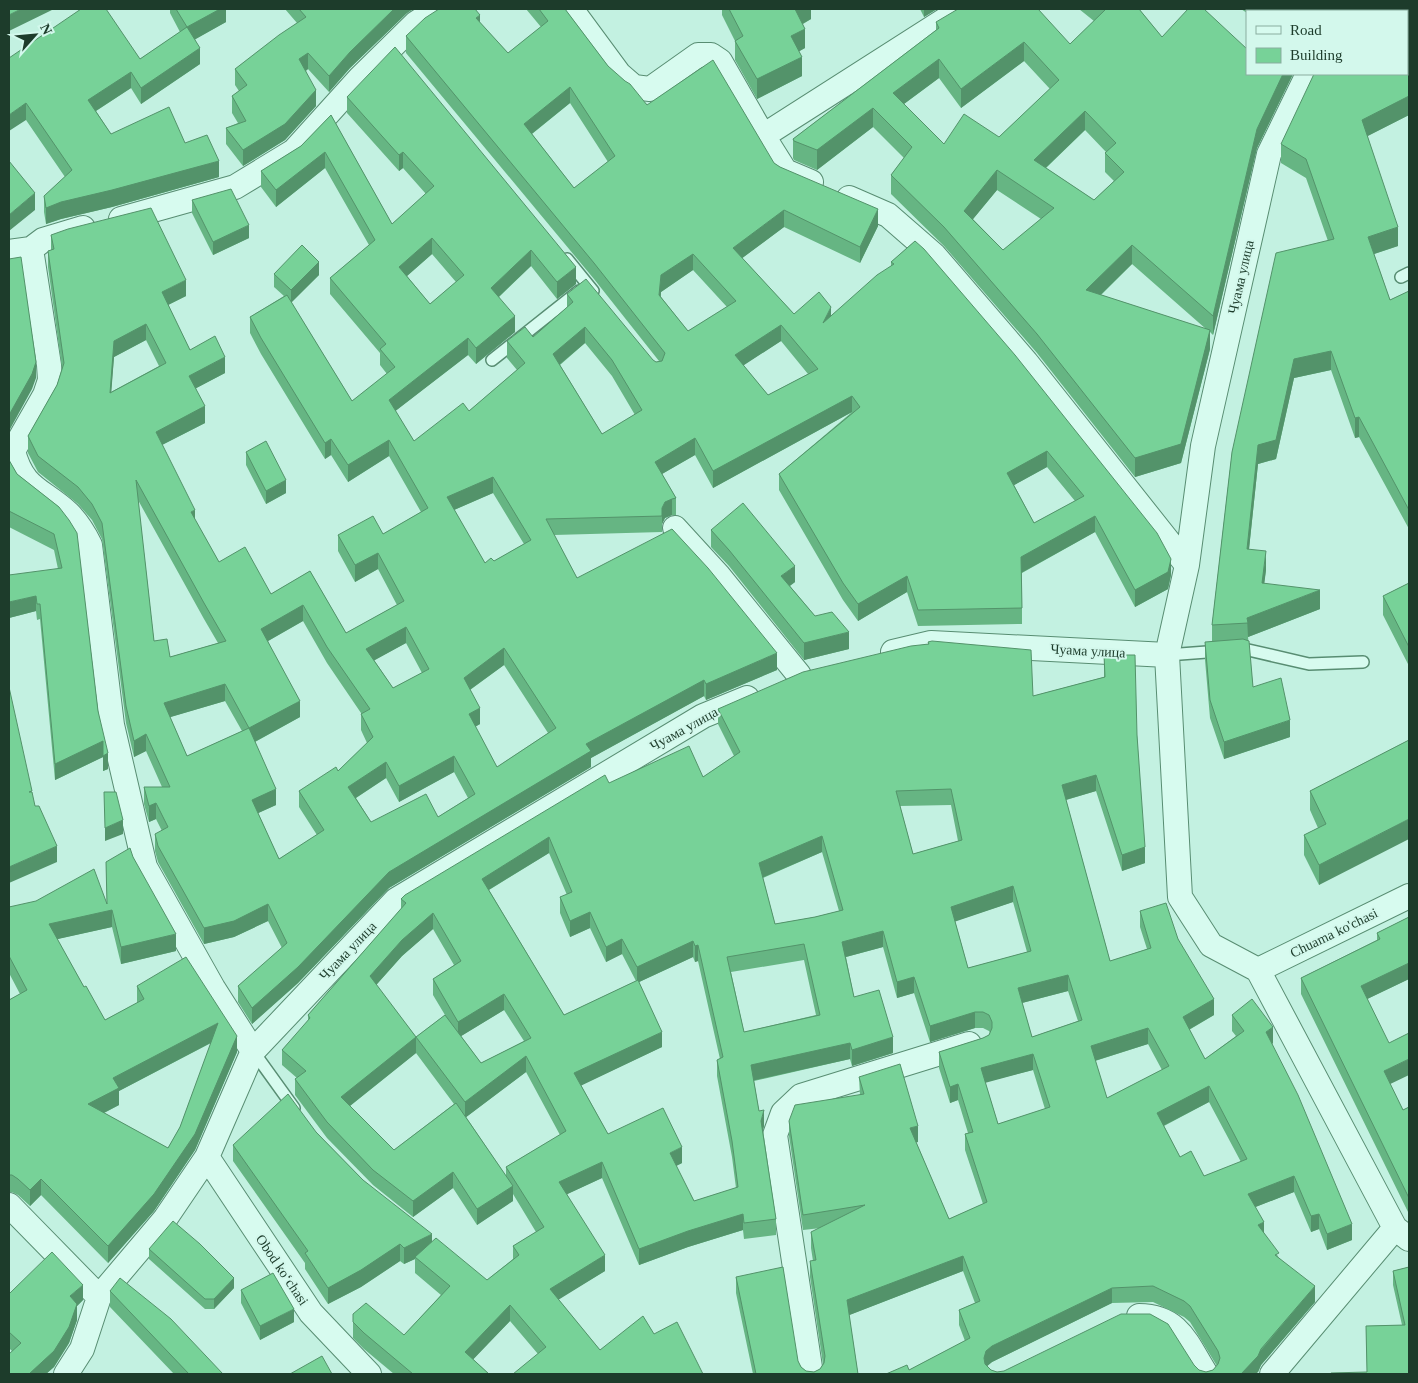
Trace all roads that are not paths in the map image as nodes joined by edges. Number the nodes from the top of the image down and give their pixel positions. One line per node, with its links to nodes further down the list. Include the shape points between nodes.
1 (438, 9): 6 (street, via 416,24 396,52 360,78 294,151 235,187 64,232)
2 (566, 9): 5 (street, via 577,17 619,74 634,87 650,88 698,56 711,55 720,62)
3 (962, 9): 5 (street)
4 (1308, 75): 12 (street, Чуама улица, via 1269,154 1203,446)
5 (763, 136): 12 (street, via 785,171 888,215 934,255 1026,362)
6 (20, 251): 19 (street, via 50,380 13,451 16,465 26,482 80,527 90,545 112,725 145,867 213,988)
7 (562, 254): 8 (lane)
8 (588, 284): 9 (lane); 10 (lane)
9 (600, 299)
10 (492, 360)
11 (675, 528): 19 (street, Чуама улица, via 718,575 791,679 703,716 396,900)
12 (1187, 565): 13 (street, Чуама улица)
13 (1167, 655): 14 (street, Чуама улица, via 931,643); 15 (lane, via 1244,649 1309,664); 17 (street, via 1180,898 1210,945)
14 (874, 657)
15 (1363, 662)
16 (1409, 896): 17 (street, Chuama ko'chasi)
17 (1258, 970): 23 (street)
18 (978, 1041): 28 (street, via 801,1096 783,1113 776,1134)
19 (253, 1051): 20 (lane); 21 (street, Чуама улица)
20 (300, 1116)
21 (207, 1157): 24 (street, Чуама улица, via 165,1219); 27 (street, Obod koʻchasi, via 311,1313)
22 (9, 1205): 24 (street)
23 (1402, 1233): 30 (street)
24 (99, 1296): 26 (street, Чуама улица, via 82,1349)
25 (1118, 1316): 29 (street, via 1153,1316 1178,1329)
26 (66, 1374)
27 (369, 1374)
28 (811, 1374)
29 (1206, 1374)
30 (1272, 1374)

